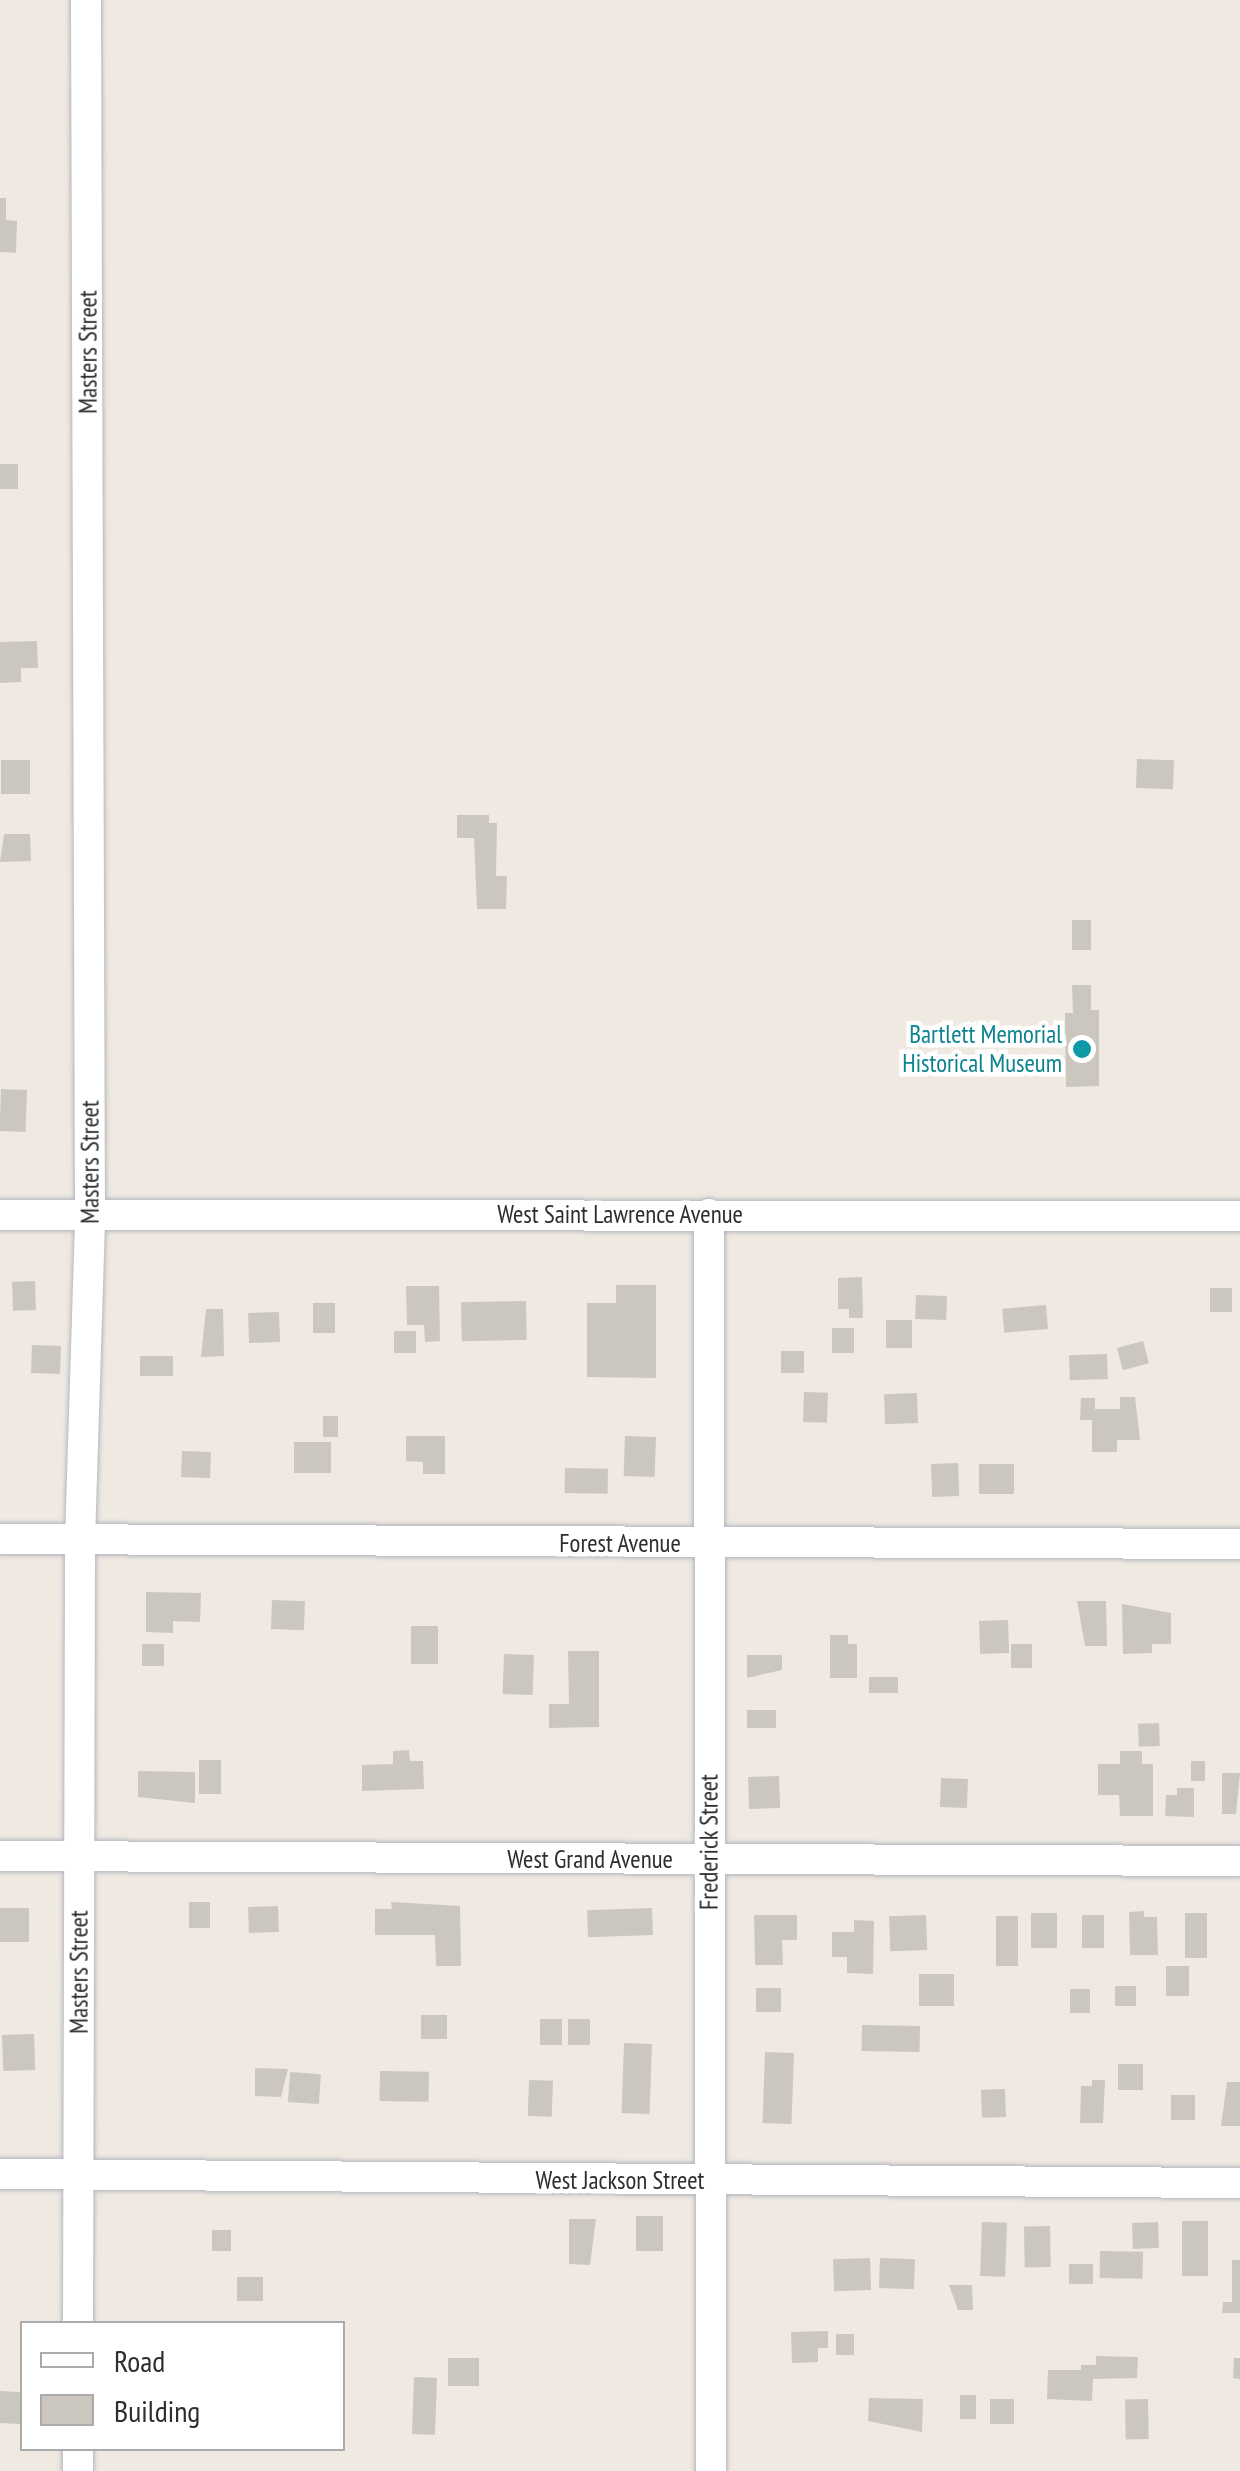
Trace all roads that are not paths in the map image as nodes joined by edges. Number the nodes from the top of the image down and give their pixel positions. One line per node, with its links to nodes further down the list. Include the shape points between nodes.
1 (86, 0): 4 (street, Masters Street)
2 (709, 1214): 4 (street, West Saint Lawrence Avenue); 5 (street, West Saint Lawrence Avenue); 8 (street, Frederick Street)
3 (0, 1215): 4 (street, West Saint Lawrence Avenue)
4 (90, 1216): 7 (street, Masters Street)
5 (1240, 1216)
6 (0, 1539): 7 (street, Forest Avenue)
7 (80, 1540): 8 (street, Forest Avenue); 11 (street, Masters Street)
8 (708, 1544): 9 (street, Forest Avenue); 12 (street, Frederick Street)
9 (1240, 1544)
10 (0, 1856): 11 (street, West Grand Avenue)
11 (79, 1856): 12 (street, West Grand Avenue); 15 (street, Masters Street)
12 (710, 1859): 13 (street, West Grand Avenue); 16 (street, Frederick Street)
13 (1240, 1862)
14 (0, 2174): 15 (street, West Jackson Street)
15 (78, 2175): 16 (street, West Jackson Street); 18 (street, Masters Street)
16 (710, 2181): 17 (street, West Jackson Street); 19 (street, Frederick Street)
17 (1240, 2183)
18 (78, 2321)
19 (711, 2471)

